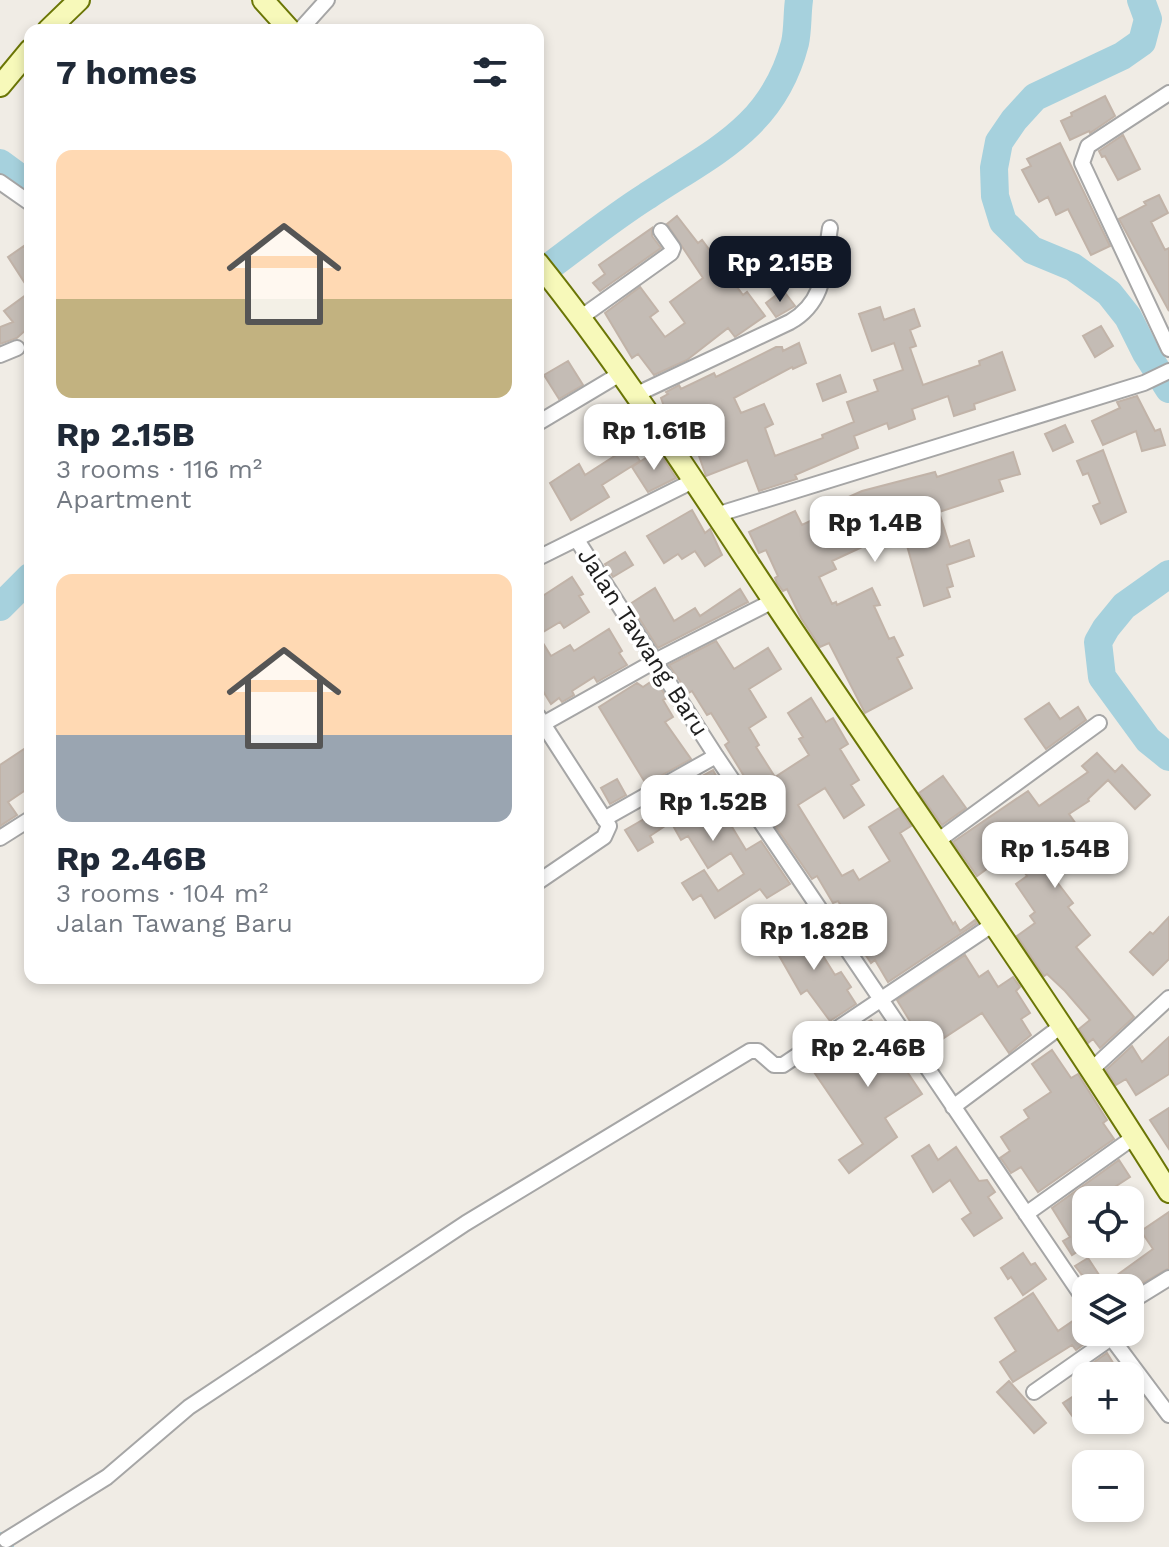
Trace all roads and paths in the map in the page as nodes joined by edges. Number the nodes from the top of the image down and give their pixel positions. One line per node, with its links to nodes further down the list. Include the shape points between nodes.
1 (79, 0): 4 (street)
2 (263, 0): 5 (street)
3 (327, 0): 6 (street)
4 (54, 24)
5 (285, 24)
6 (305, 24)
7 (24, 57): 8 (street)
8 (0, 86)
9 (1169, 93): 17 (street, via 1088,146 1082,163)
10 (0, 182): 11 (street)
11 (24, 199)
12 (830, 228): 21 (street, via 821,287 811,306 790,322)
13 (661, 231): 15 (street, via 671,253)
14 (544, 270): 15 (street)
15 (580, 318): 20 (street)
16 (17, 348): 18 (street)
17 (1169, 349)
18 (0, 355)
19 (1169, 371): 24 (street)
20 (620, 374): 21 (street); 22 (street)
21 (635, 395): 23 (street)
22 (544, 419)
23 (693, 481): 24 (street); 25 (street)
24 (716, 515): 27 (street)
25 (577, 540): 26 (street); 28 (street, Jalan Tawang Baru)
26 (544, 555)
27 (773, 601): 28 (street); 36 (street)
28 (655, 661): 29 (street); 32 (street, Jalan Tawang Baru)
29 (544, 718)
30 (1099, 723): 36 (street)
31 (544, 726): 33 (street)
32 (716, 756): 33 (street); 40 (street, Jalan Tawang Baru)
33 (604, 819): 37 (street, via 609,826 604,837)
34 (24, 823): 35 (street)
35 (0, 838)
36 (936, 842): 38 (street)
37 (544, 878)
38 (992, 925): 40 (street); 41 (street)
39 (1169, 998): 42 (street)
40 (881, 1001): 43 (street, Jalan Tawang Baru); 54 (street, via 783,1065 750,1051 528,1185 189,1407 107,1477)
41 (1060, 1027): 42 (street); 43 (street)
42 (1090, 1071): 44 (street)
43 (953, 1107): 46 (street, Jalan Tawang Baru)
44 (1134, 1137): 45 (street); 46 (street)
45 (1169, 1192)
46 (1026, 1214): 48 (street, Jalan Tawang Baru)
47 (1169, 1278): 49 (street)
48 (1072, 1281)
49 (1144, 1293)
50 (1095, 1346): 52 (street)
51 (1117, 1346): 53 (street)
52 (1034, 1392)
53 (1169, 1415)
54 (6, 1540)

